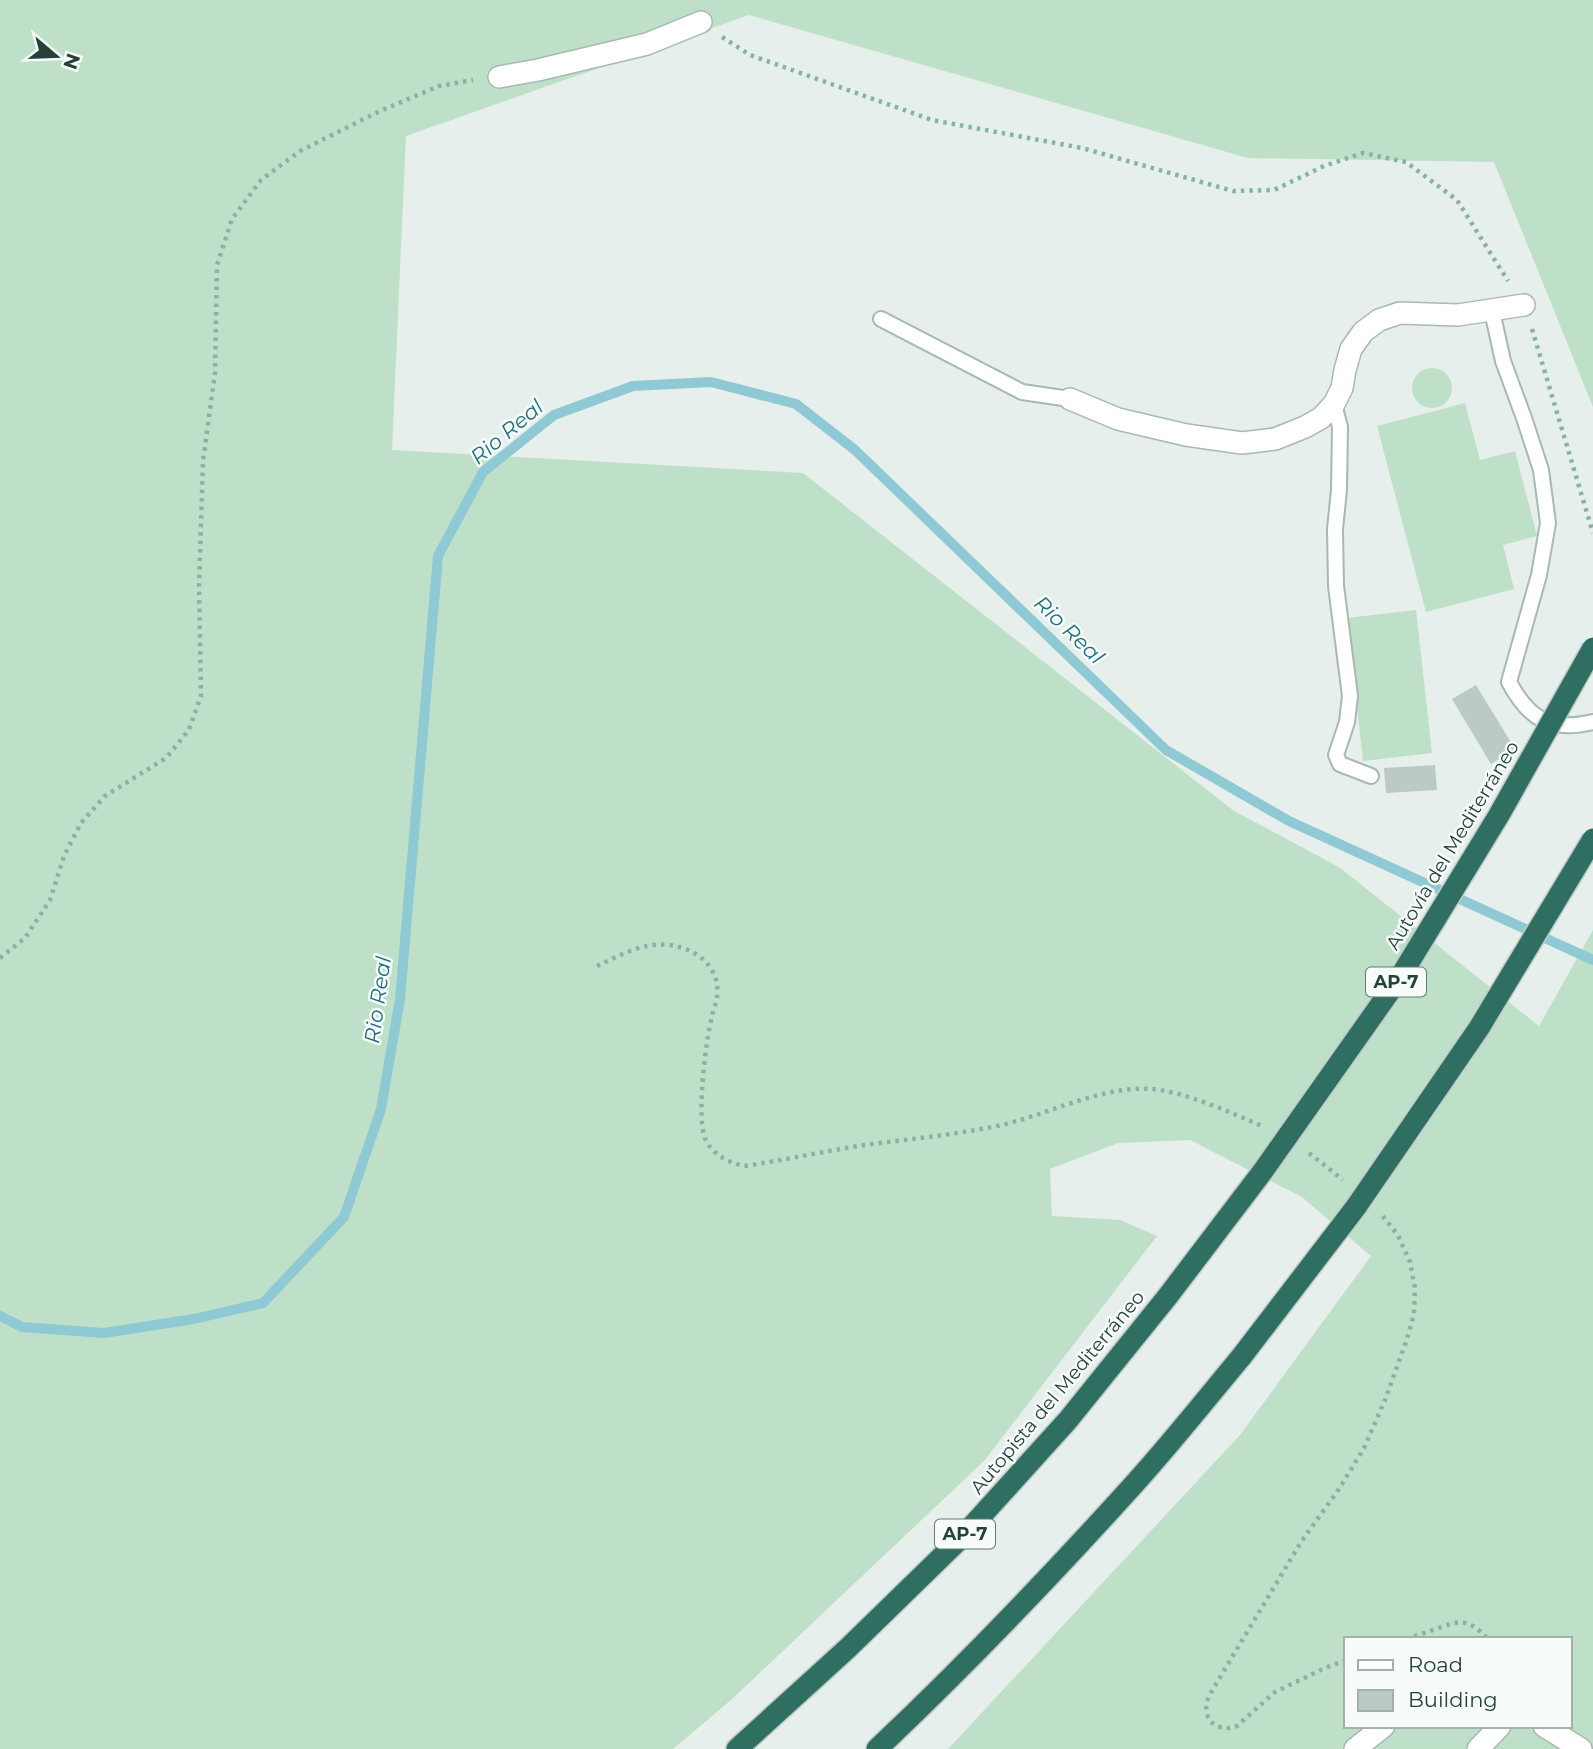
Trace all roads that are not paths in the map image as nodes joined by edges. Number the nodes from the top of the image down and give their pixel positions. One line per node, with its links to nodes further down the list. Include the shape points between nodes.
1 (701, 22): 2 (street, via 647,44)
2 (499, 77)
3 (1524, 305): 4 (street)
4 (1492, 311): 7 (street, via 1400,313 1379,320 1351,349); 9 (lane, via 1503,361 1541,470 1549,523 1509,682 1534,716 1553,725 1574,727)
5 (881, 319): 6 (lane, via 1022,392)
6 (1070, 399): 7 (street, via 1118,419 1242,443 1275,439 1305,427)
7 (1334, 404): 10 (lane, via 1339,427 1336,586 1350,695 1348,722 1336,755 1340,764)
8 (1593, 648): 12 (highway, Autovía del Mediterráneo / AP-7, bridge, via 1499,816 1399,977 1263,1171)
9 (1593, 722)
10 (1371, 776)
11 (1593, 839): 17 (highway, bridge, via 1479,1028 1356,1207 1242,1356 1138,1480 1029,1598)
12 (1168, 1296): 16 (highway, Autopista del Mediterráneo / AP-7, via 1068,1420 964,1535)
13 (1381, 1728): 18 (street)
14 (1498, 1728): 19 (street)
15 (1547, 1728): 20 (street)
16 (737, 1749)
17 (877, 1749)
18 (1355, 1749)
19 (1478, 1749)
20 (1581, 1749)

